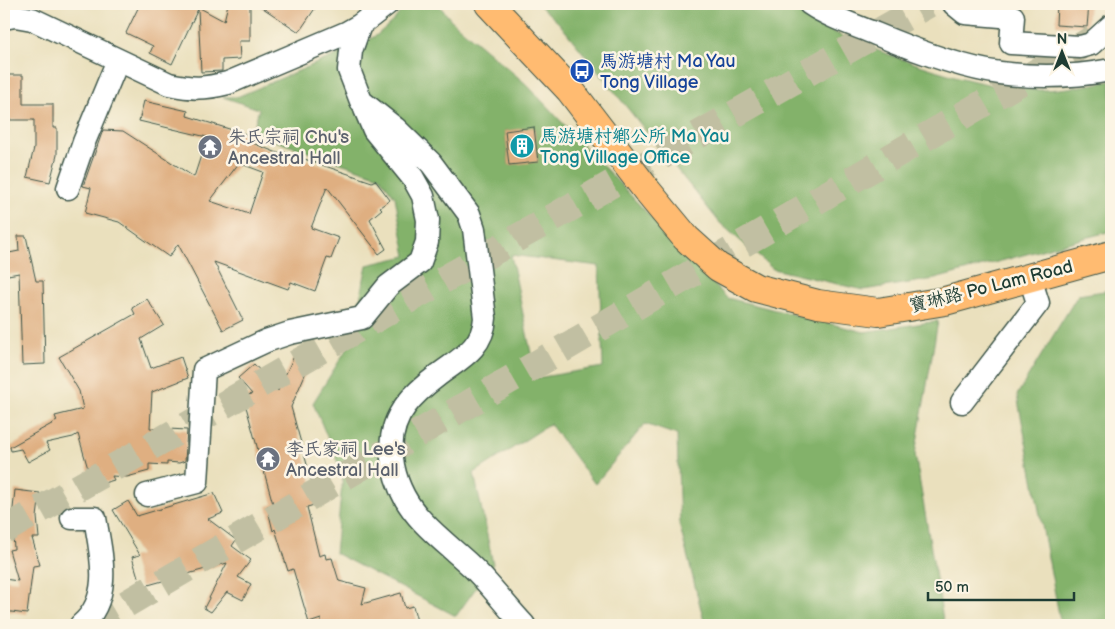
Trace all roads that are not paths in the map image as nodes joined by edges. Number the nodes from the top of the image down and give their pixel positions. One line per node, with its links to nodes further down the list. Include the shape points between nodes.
1 (386, 4): 6 (street)
2 (489, 4): 15 (main road, 寶琳路 Po Lam Road, via 570,90 686,238 718,267 756,288 818,304 878,312 945,301)
3 (810, 4): 11 (street, via 859,28 949,61 999,73)
4 (954, 4): 8 (street, via 965,13 1013,18 1011,43)
5 (4, 18): 9 (street, via 32,19)
6 (360, 25): 9 (street, via 228,83 209,88 169,84); 12 (street, via 351,51 349,70)
7 (1111, 26): 8 (street, via 1092,44 1080,47)
8 (1048, 45): 11 (street)
9 (118, 60): 13 (street)
10 (1111, 70): 11 (street)
11 (1046, 77)
12 (361, 101): 17 (street, via 374,130 413,178 423,196 428,220 427,242 420,262 388,286 362,318 290,333 204,370 196,482); 20 (street, via 431,163 469,214 474,229 485,318 481,338 474,348 420,389 405,406 395,426 391,452 396,479 406,501 422,522 472,566)
13 (68, 188)
14 (1111, 255): 15 (main road, 寶琳路 Po Lam Road)
15 (1030, 278): 16 (street, via 1038,303)
16 (962, 402)
17 (147, 495)
18 (72, 518): 19 (street, via 95,518 102,559 103,576 96,608)
19 (81, 625)
20 (524, 625)

